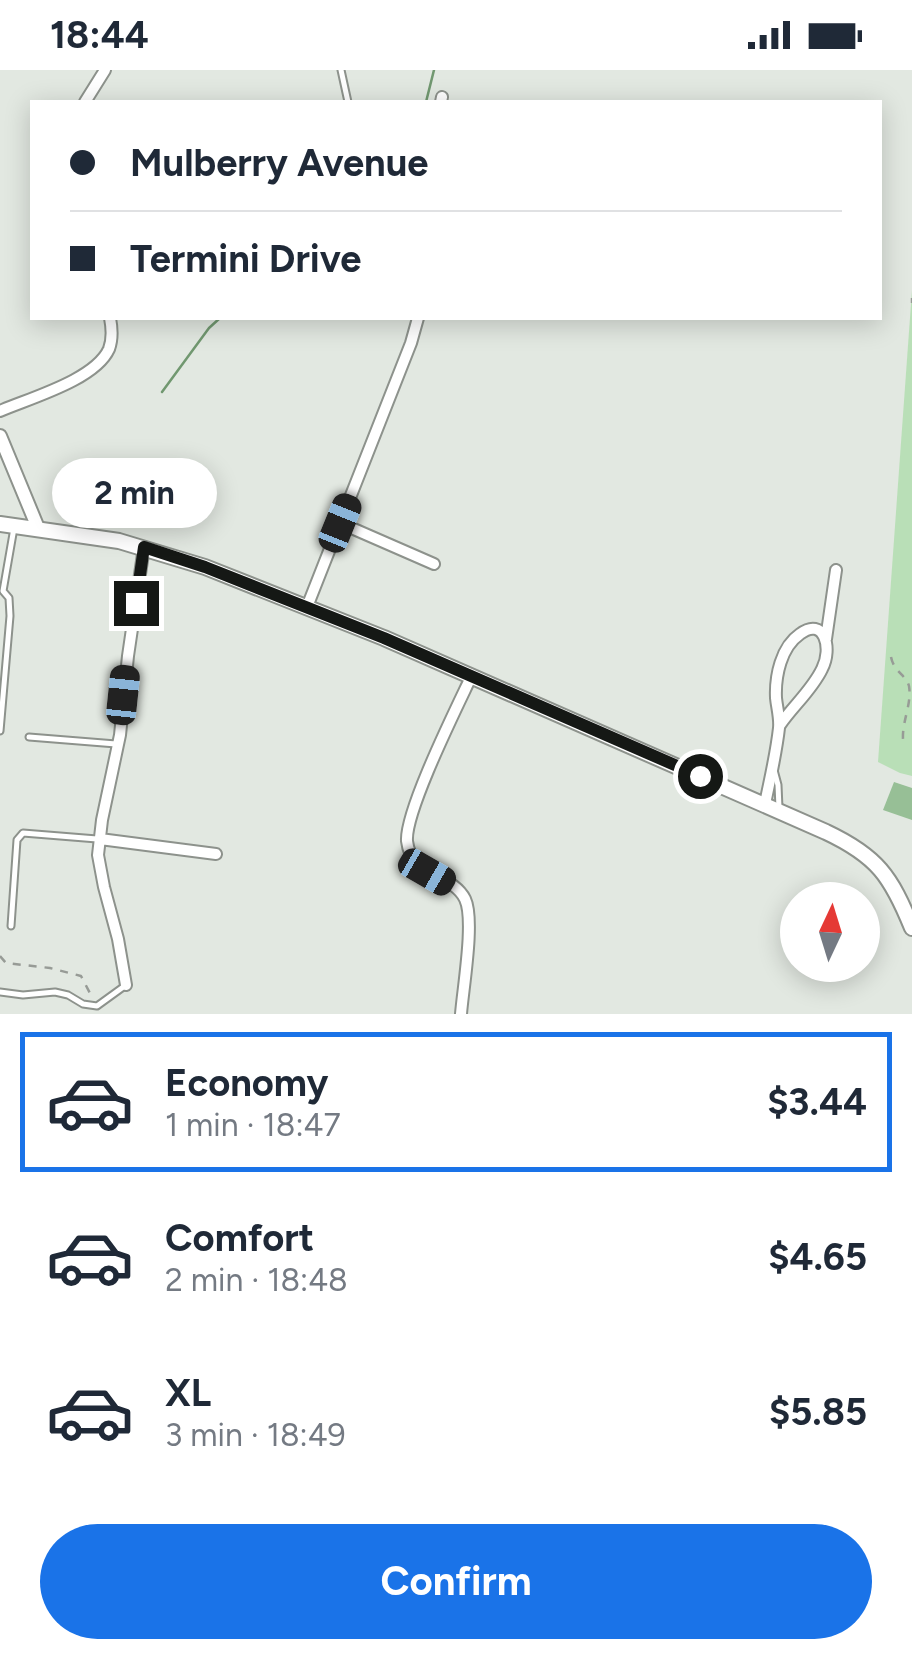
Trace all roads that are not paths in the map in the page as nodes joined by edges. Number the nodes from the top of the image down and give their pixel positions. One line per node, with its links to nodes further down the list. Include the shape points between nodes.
1 (105, 70): 3 (street)
2 (341, 70): 4 (lane)
3 (86, 100)
4 (348, 100)
5 (110, 320): 7 (street, via 112,338 96,365)
6 (417, 320): 9 (street)
7 (0, 410)
8 (0, 436): 11 (street)
9 (340, 523): 13 (street); 16 (street)
10 (7, 524): 11 (main road); 15 (lane)
11 (38, 528): 12 (main road)
12 (144, 547): 16 (main road); 22 (street)
13 (434, 564)
14 (836, 570): 17 (street)
15 (1, 591): 20 (lane, via 9,598 10,616)
16 (307, 607): 18 (main road)
17 (826, 638): 19 (street, via 822,670); 19 (street, via 804,631 791,642 776,686)
18 (472, 675): 24 (main road); 32 (street, via 408,830 418,864 466,901)
19 (780, 724): 23 (street)
20 (0, 731)
21 (29, 737): 22 (lane)
22 (118, 744): 26 (street)
23 (774, 770): 24 (street); 25 (lane)
24 (765, 804): 25 (main road)
25 (780, 811): 28 (main road, via 870,857)
26 (100, 839): 27 (street); 29 (lane, via 23,833 17,840); 30 (street, via 99,868)
27 (216, 854)
28 (910, 916)
29 (11, 926)
30 (126, 985): 31 (lane, via 98,1006 55,992)
31 (0, 992)
32 (461, 1014)

